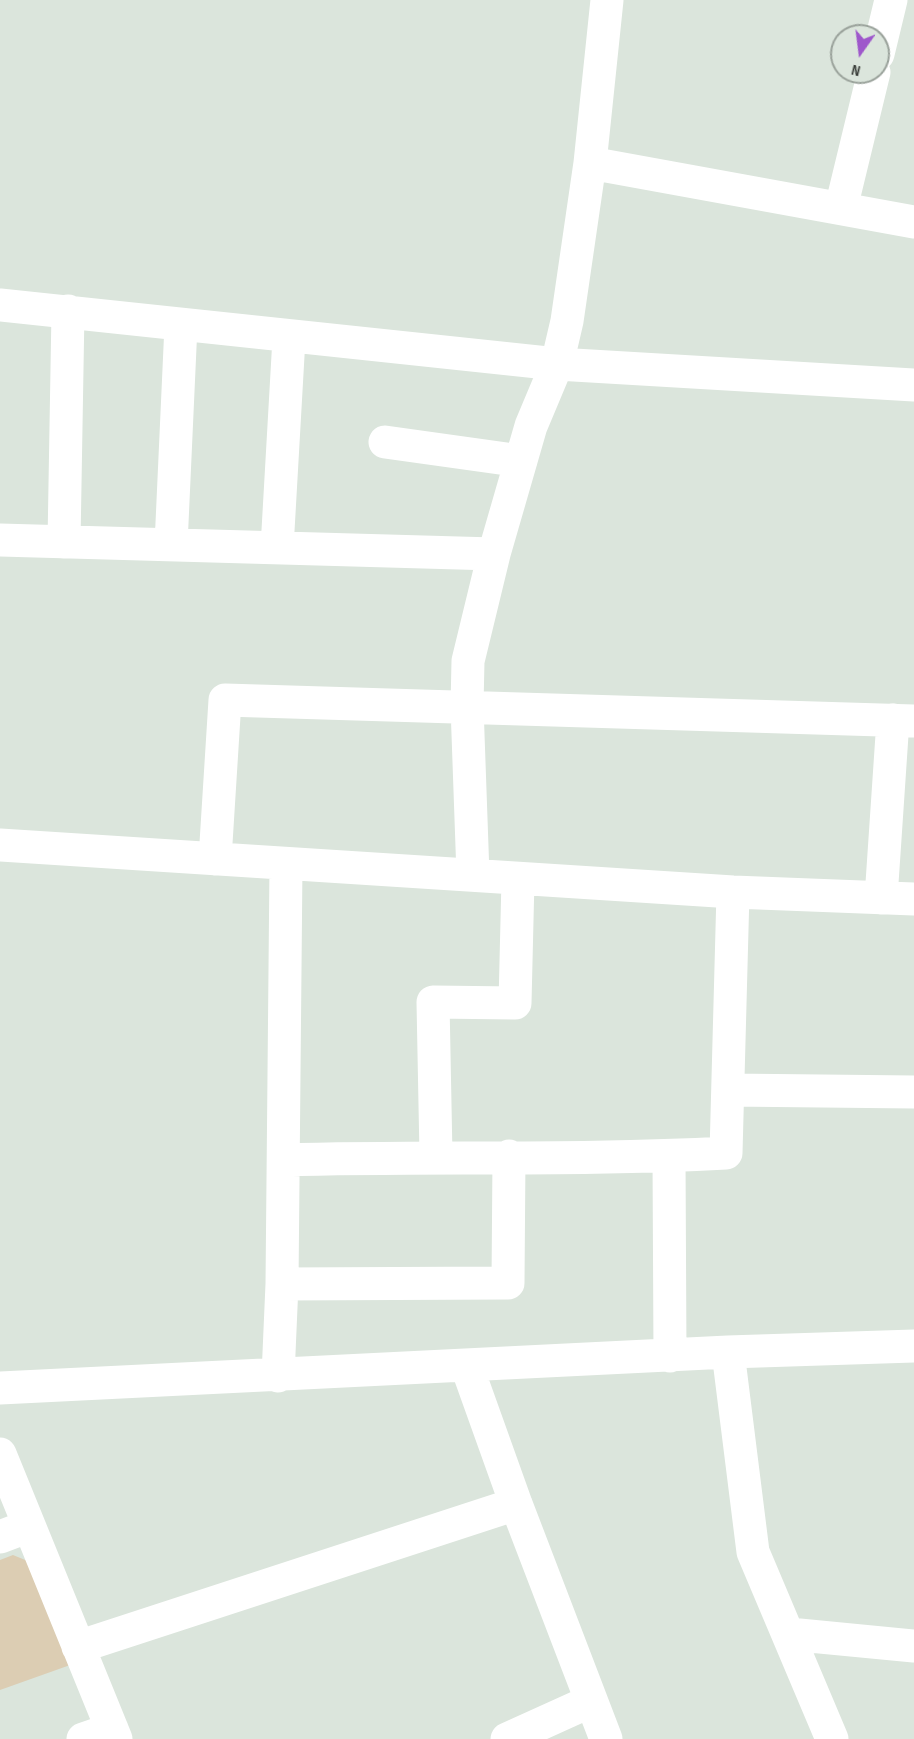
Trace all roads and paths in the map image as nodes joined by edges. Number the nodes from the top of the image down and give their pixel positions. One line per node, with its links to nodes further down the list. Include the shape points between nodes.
1 (607, 0): 5 (street)
2 (891, 0): 3 (street)
3 (885, 24)
4 (871, 84): 6 (street)
5 (590, 163): 6 (street); 12 (street, via 567,321)
6 (841, 208): 7 (street)
7 (914, 222)
8 (0, 305): 9 (street)
9 (68, 311): 10 (street); 17 (street)
10 (181, 325): 11 (street); 18 (street)
11 (289, 338): 12 (street); 19 (street)
12 (556, 364): 13 (street); 15 (street)
13 (914, 385)
14 (385, 442): 15 (street)
15 (521, 461): 20 (street)
16 (0, 540): 17 (street)
17 (64, 542): 18 (street)
18 (171, 545): 19 (street)
19 (277, 548): 20 (street)
20 (494, 554): 21 (street, via 468,661)
21 (467, 706): 22 (street); 24 (street, via 225,700); 26 (street)
22 (904, 721): 29 (street)
23 (0, 845): 24 (street)
24 (215, 859): 25 (street)
25 (286, 864): 26 (street); 36 (street)
26 (473, 874): 27 (street)
27 (518, 879): 28 (street); 33 (street, via 515,1003 432,1002)
28 (733, 892): 29 (street); 31 (street)
29 (881, 898): 30 (street)
30 (914, 899)
31 (729, 1090): 32 (street); 35 (street, via 726,1153)
32 (914, 1092)
33 (436, 1156): 34 (street); 36 (street)
34 (509, 1156): 35 (street); 37 (street, via 508,1283)
35 (669, 1156): 40 (street)
36 (284, 1160): 37 (street)
37 (282, 1284): 42 (street)
38 (914, 1346): 39 (street)
39 (728, 1352): 40 (street); 47 (street, via 753,1552)
40 (670, 1356): 41 (street)
41 (467, 1367): 42 (street); 45 (street)
42 (279, 1376): 43 (street)
43 (0, 1388)
44 (0, 1454): 46 (street)
45 (516, 1504): 49 (street); 50 (street)
46 (15, 1531): 49 (street)
47 (789, 1634): 48 (street); 52 (street)
48 (914, 1646)
49 (78, 1647): 51 (street)
50 (591, 1701): 53 (street); 54 (street)
51 (103, 1736)
52 (829, 1738)
53 (507, 1739)
54 (606, 1739)

